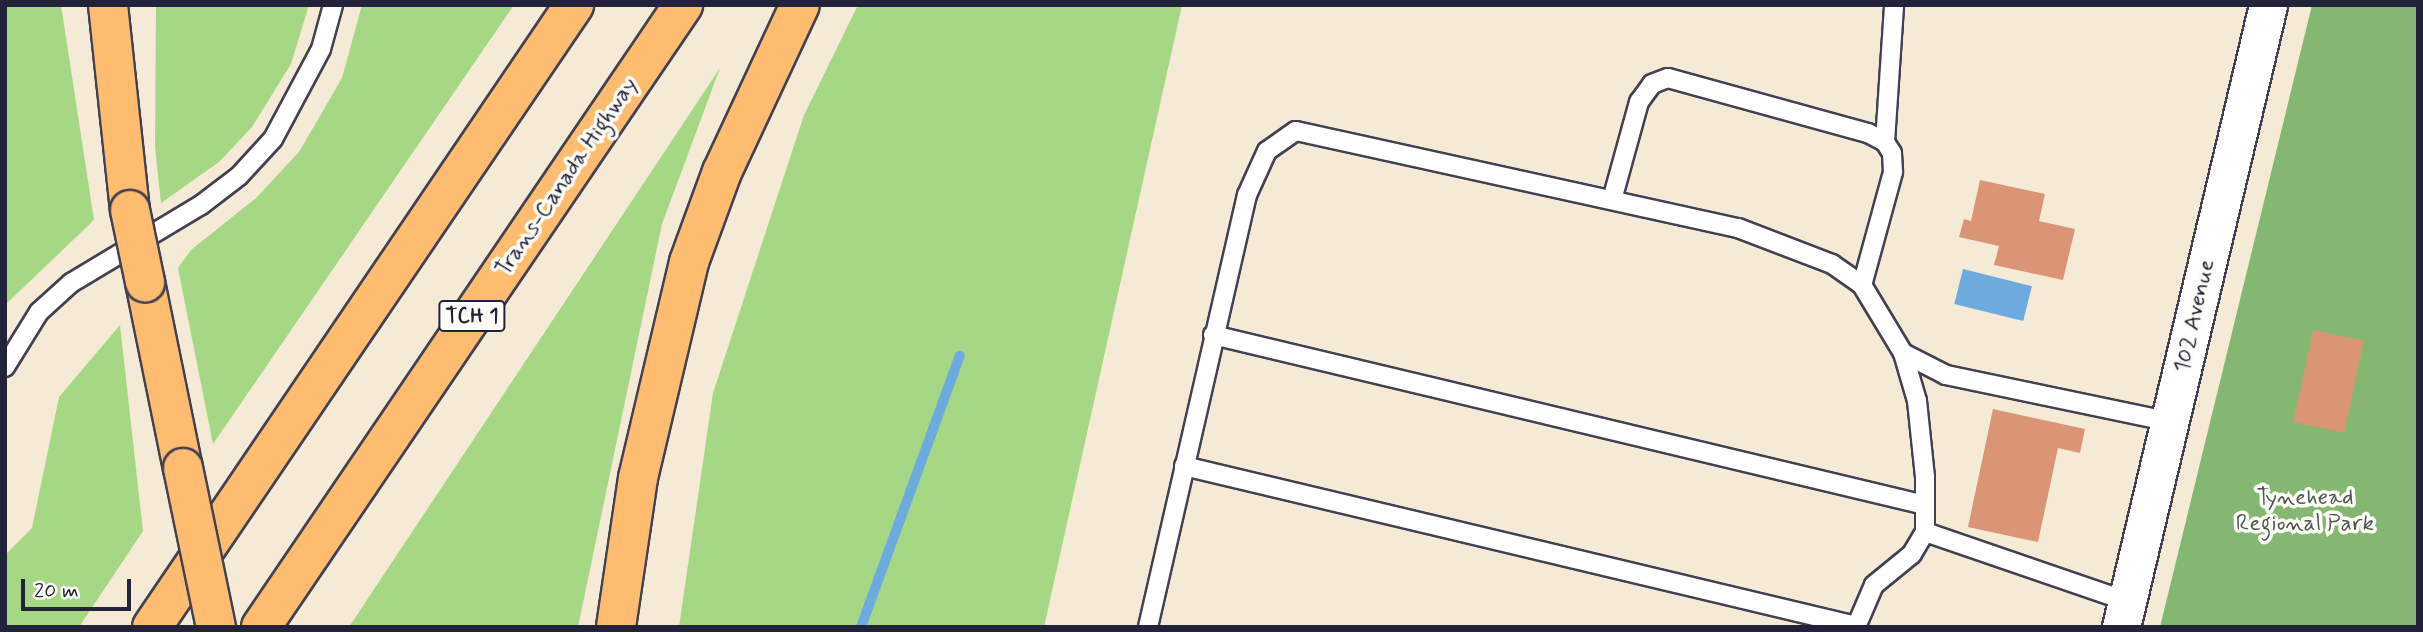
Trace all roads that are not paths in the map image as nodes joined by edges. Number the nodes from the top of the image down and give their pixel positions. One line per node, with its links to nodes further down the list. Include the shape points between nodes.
1 (107, 5): 22 (highway, bridge, via 130,210)
2 (333, 5): 13 (lane, via 321,49 273,139 239,176 201,205 71,283 39,312)
3 (574, 5): 21 (highway)
4 (683, 5): 23 (highway, Trans-Canada Highway / TCH 1)
5 (800, 5): 18 (highway, via 722,172 689,262 638,478)
6 (1894, 5): 8 (lane)
7 (2268, 5): 14 (street, 102 Avenue)
8 (1885, 142): 9 (lane, via 1868,133 1668,78 1652,84 1639,102); 10 (lane, via 1892,153 1894,172)
9 (1612, 200): 10 (lane, via 1738,228 1832,264); 11 (lane, via 1296,131 1267,151 1255,171)
10 (1862, 285): 12 (lane)
11 (1213, 335): 15 (lane); 16 (lane)
12 (1903, 353): 14 (lane, via 1946,375); 16 (lane, via 1917,401)
13 (5, 367)
14 (2170, 422): 19 (street, 102 Avenue)
15 (1184, 466): 20 (lane); 26 (lane)
16 (1926, 505): 17 (lane)
17 (1926, 532): 19 (lane); 20 (lane, via 1912,554 1874,585)
18 (628, 560): 24 (highway); 25 (highway)
19 (2124, 614)
20 (1856, 626)
21 (152, 627)
22 (216, 627)
23 (261, 627)
24 (616, 627)
25 (627, 627)
26 (1147, 627)

